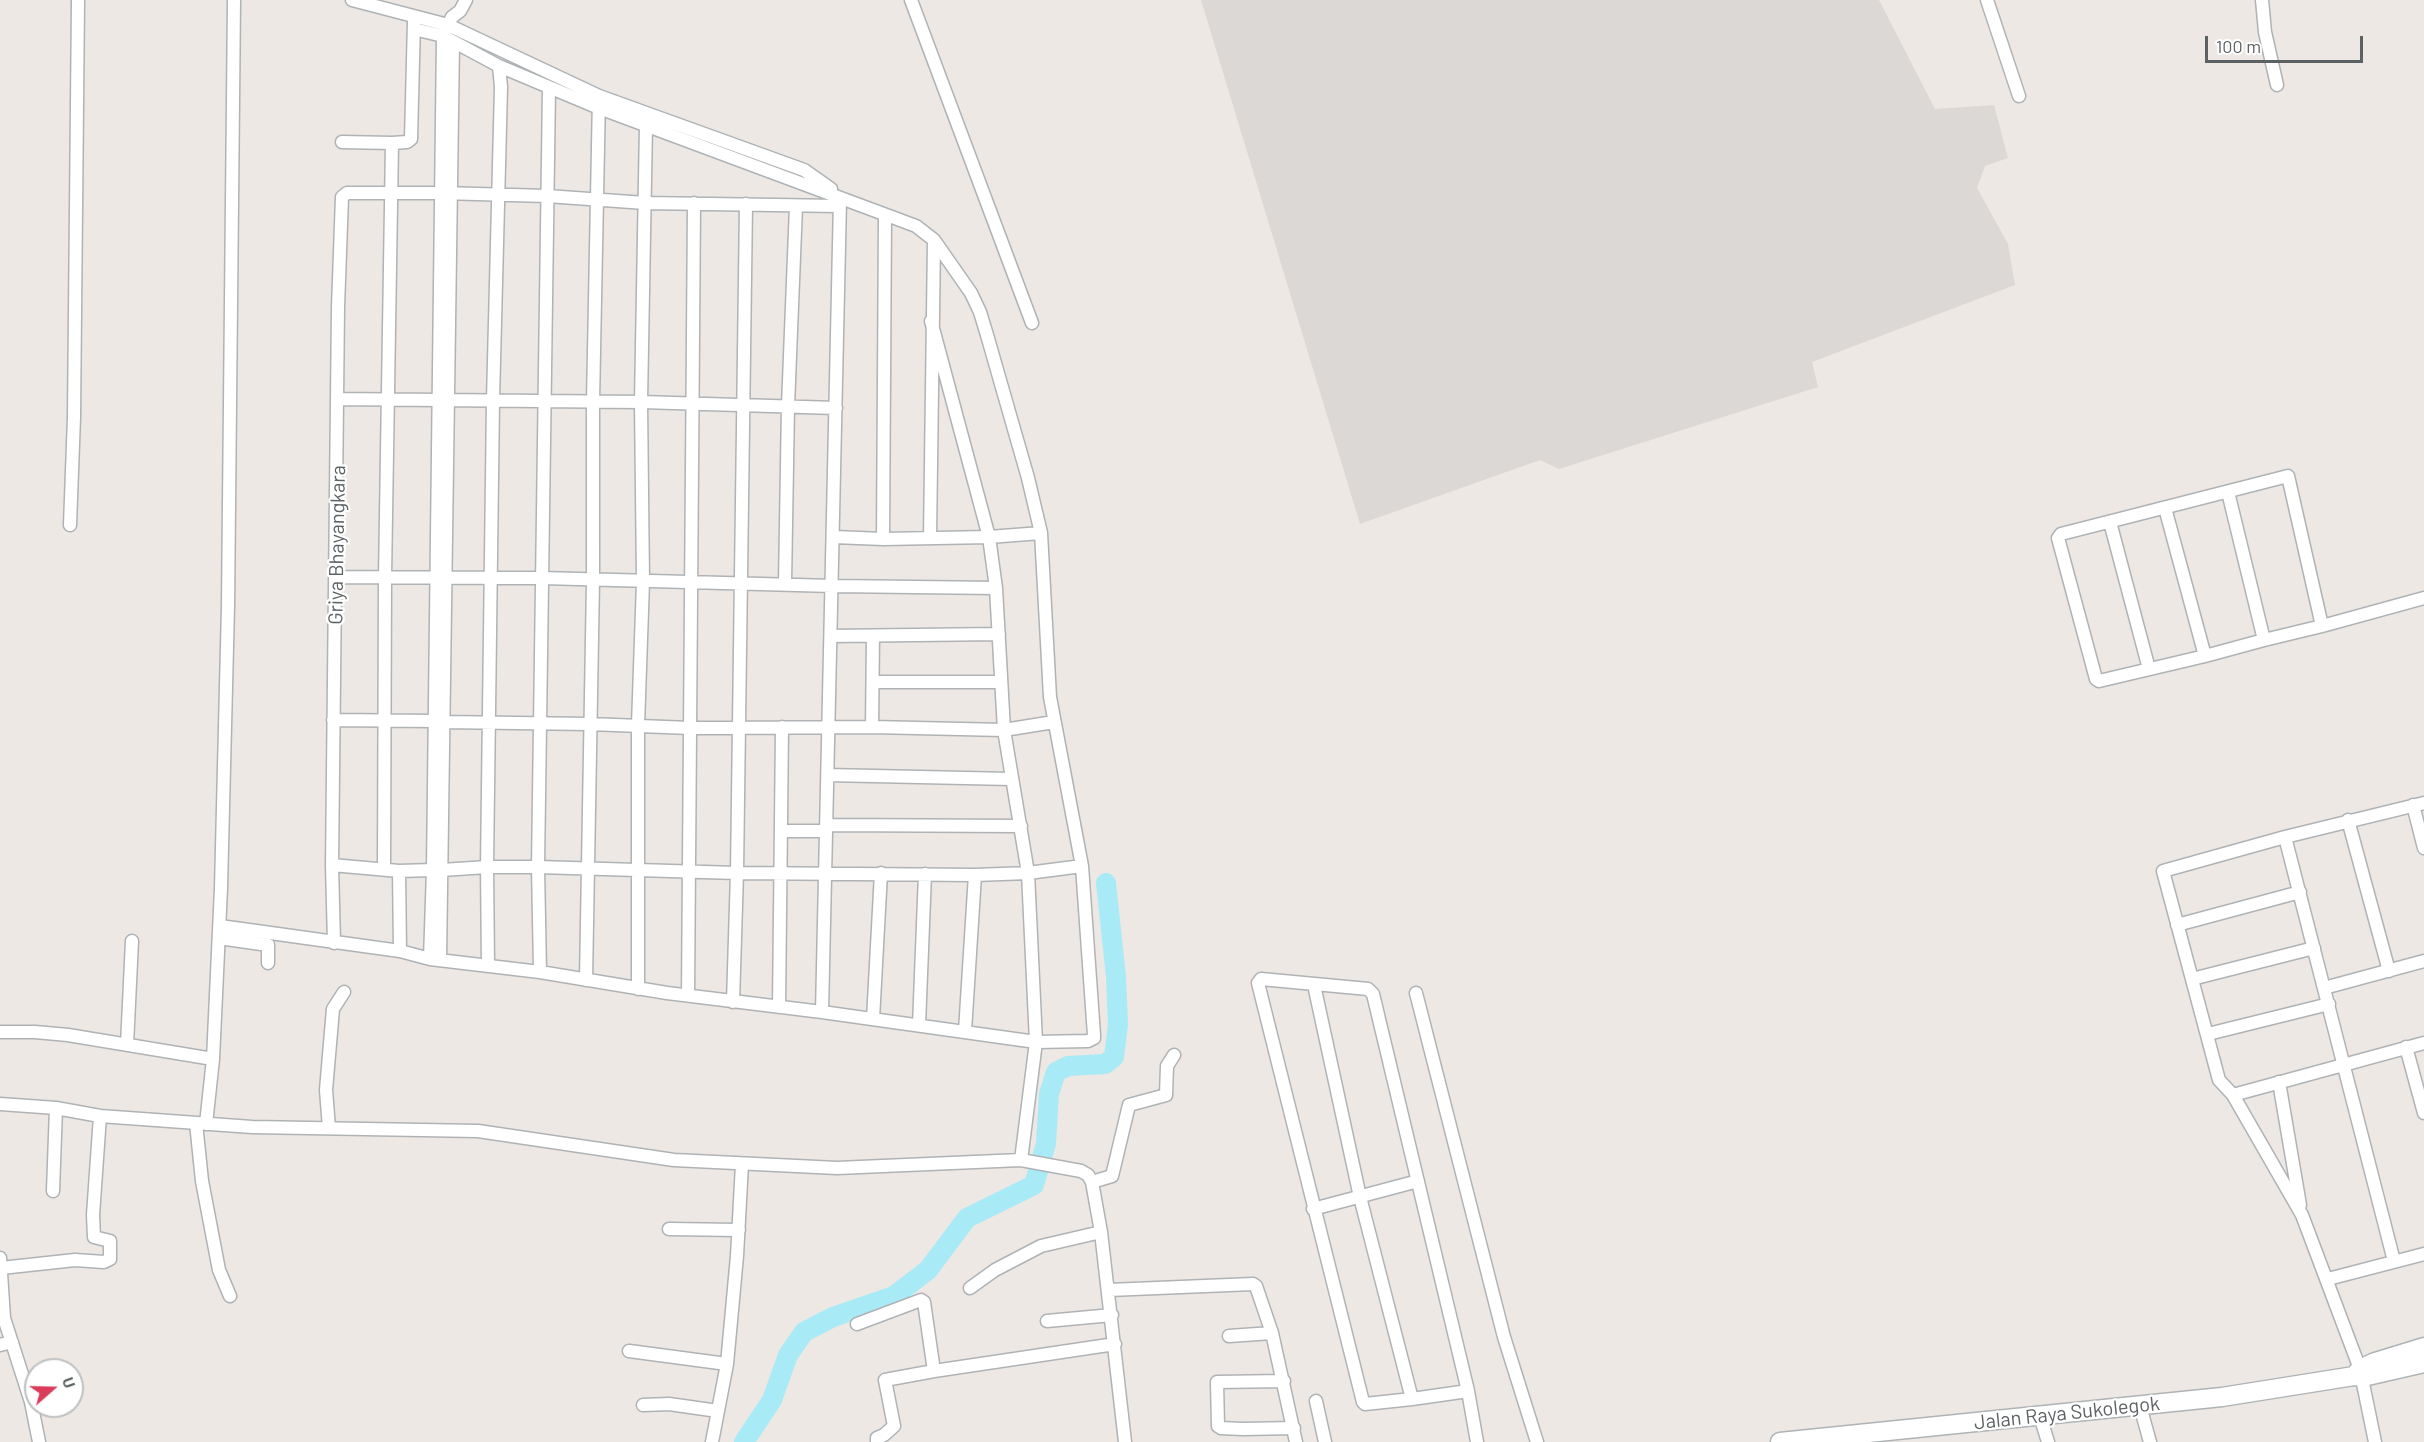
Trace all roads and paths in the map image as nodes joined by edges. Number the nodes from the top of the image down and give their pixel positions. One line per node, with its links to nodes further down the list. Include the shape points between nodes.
1 (78, 0): 46 (street)
2 (234, 0): 116 (street, via 228,606)
3 (466, 0): 9 (street)
4 (910, 0): 31 (street)
5 (1987, 0): 13 (street)
6 (2262, 0): 11 (street)
7 (358, 1): 8 (street)
8 (414, 22): 9 (street); 17 (street, via 412,136 407,142)
9 (448, 34): 10 (street); 14 (street); 19 (street)
10 (499, 66): 12 (street); 20 (street)
11 (2277, 85)
12 (549, 87): 14 (street); 21 (street)
13 (2019, 96)
14 (599, 102): 15 (street); 22 (street, via 804,170); 23 (street)
15 (646, 124): 22 (street); 24 (street)
16 (342, 142): 17 (street)
17 (392, 144): 18 (street)
18 (390, 192): 19 (street, Griya Bhayangkara); 32 (street, Griya Bhayangkara, via 348,193 341,200); 33 (street)
19 (447, 193): 20 (street, Griya Bhayangkara); 34 (street)
20 (497, 194): 21 (street, Griya Bhayangkara); 35 (street)
21 (547, 196): 23 (street, Griya Bhayangkara); 36 (street)
22 (841, 200): 27 (street, Griya Bhayangkara); 28 (street); 42 (street)
23 (597, 201): 24 (street, Griya Bhayangkara); 37 (street)
24 (645, 203): 25 (street, Griya Bhayangkara); 38 (street)
25 (694, 203): 26 (street, Griya Bhayangkara); 39 (street)
26 (746, 204): 27 (street, Griya Bhayangkara); 40 (street)
27 (796, 206): 41 (street)
28 (885, 215): 29 (street, via 916,226); 50 (street)
29 (934, 240): 30 (street); 47 (street, via 980,312)
30 (931, 321): 49 (street); 51 (street)
31 (1032, 323)
32 (338, 399): 33 (street); 52 (street, Griya Bhayangkara)
33 (388, 399): 34 (street); 53 (street)
34 (442, 400): 35 (street); 54 (street)
35 (493, 400): 36 (street); 55 (street)
36 (544, 400): 37 (street); 56 (street)
37 (593, 402): 38 (street); 57 (street)
38 (641, 402): 39 (street); 59 (street)
39 (691, 404): 40 (street); 58 (street)
40 (742, 405): 41 (street); 61 (street)
41 (788, 406): 42 (street); 60 (street)
42 (836, 408): 48 (street)
43 (2228, 492): 44 (street); 65 (street, via 2288,476); 69 (street)
44 (2165, 508): 45 (street); 70 (street)
45 (2110, 522): 71 (street); 71 (street, via 2058,538 2096,679)
46 (70, 525)
47 (1041, 533): 49 (street); 77 (street)
48 (834, 537): 50 (street); 62 (street)
49 (989, 537): 51 (street); 63 (street)
50 (883, 538): 51 (street)
51 (930, 538)
52 (336, 577): 53 (street); 74 (street, Griya Bhayangkara)
53 (385, 577): 54 (street); 75 (street)
54 (441, 577): 55 (street); 76 (street)
55 (492, 577): 56 (street); 78 (street)
56 (542, 578): 57 (street); 79 (street)
57 (593, 581): 59 (street); 80 (street)
58 (691, 581): 59 (street); 61 (street); 85 (street)
59 (643, 582): 81 (street)
60 (785, 583): 61 (street); 62 (street)
61 (741, 584): 82 (street)
62 (833, 586): 63 (street); 67 (street)
63 (996, 588): 66 (street)
64 (2424, 598): 65 (street)
65 (2322, 626): 69 (street)
66 (999, 634): 68 (street); 73 (street)
67 (831, 636): 68 (street); 86 (street)
68 (873, 636): 72 (street)
69 (2264, 640): 70 (street)
70 (2205, 656): 71 (street)
71 (2149, 669)
72 (873, 682): 73 (street); 84 (street)
73 (1001, 682): 87 (street)
74 (333, 720): 75 (street); 97 (street, Griya Bhayangkara)
75 (384, 721): 76 (street); 101 (street)
76 (439, 722): 78 (street); 103 (street)
77 (1054, 722): 87 (street); 98 (street)
78 (490, 723): 79 (street); 99 (street)
79 (540, 723): 80 (street); 100 (street)
80 (590, 724): 81 (street); 102 (street)
81 (638, 725): 85 (street); 105 (street)
82 (738, 727): 83 (street); 85 (street); 107 (street)
83 (782, 727): 86 (street); 94 (street)
84 (872, 727): 86 (street); 87 (street)
85 (690, 728): 106 (street)
86 (829, 728): 88 (street)
87 (1004, 730): 89 (street)
88 (828, 775): 89 (street); 93 (street)
89 (1011, 779): 92 (street)
90 (2419, 804): 91 (street); 96 (street)
91 (2348, 820): 95 (street); 125 (street)
92 (1021, 826): 93 (street); 109 (street)
93 (826, 828): 94 (street); 111 (street)
94 (782, 831): 110 (street)
95 (2285, 837): 114 (street); 115 (street, via 2163,870)
96 (2424, 848)
97 (332, 865): 101 (street); 118 (street, Griya Bhayangkara)
98 (1082, 866): 109 (street); 144 (street, via 1094,1038)
99 (487, 867): 100 (street); 103 (street); 124 (street)
100 (538, 867): 102 (street); 126 (street)
101 (384, 868): 104 (street)
102 (589, 868): 105 (street); 128 (street)
103 (438, 870): 104 (street); 121 (street)
104 (399, 871): 120 (street)
105 (637, 871): 106 (street); 131 (street)
106 (688, 872): 107 (street); 134 (street)
107 (737, 873): 110 (street); 135 (street)
108 (881, 873): 111 (street); 112 (street); 139 (street)
109 (1028, 873): 113 (street); 144 (street)
110 (780, 874): 111 (street); 137 (street)
111 (825, 874): 138 (street)
112 (925, 874): 113 (street); 140 (street)
113 (975, 875): 141 (street)
114 (2300, 892): 115 (street); 119 (street)
115 (2177, 925): 127 (street)
116 (219, 932): 118 (street); 123 (street, via 268,945); 149 (street)
117 (132, 941): 146 (street)
118 (334, 943): 120 (street)
119 (2314, 948): 127 (street); 130 (street)
120 (400, 951): 121 (street)
121 (435, 959): 124 (street)
122 (2424, 961): 125 (street)
123 (268, 963)
124 (488, 966): 126 (street)
125 (2389, 971): 130 (street)
126 (540, 972): 128 (street)
127 (2192, 979): 143 (street)
128 (586, 980): 131 (street)
129 (1314, 985): 161 (street, via 1368,988 1373,994); 164 (street); 165 (street, via 1261,979 1258,983)
130 (2325, 988): 136 (street)
131 (638, 989): 134 (street)
132 (344, 992): 158 (street, via 333,1009 326,1090)
133 (1416, 993): 208 (street, via 1504,1337)
134 (688, 995): 135 (street)
135 (733, 1002): 137 (street)
136 (2329, 1004): 143 (street); 150 (street)
137 (779, 1007): 138 (street)
138 (822, 1012): 139 (street)
139 (873, 1019): 140 (street)
140 (919, 1025): 141 (street)
141 (965, 1031): 144 (street)
142 (0, 1032): 146 (street, via 35,1032)
143 (2208, 1034): 152 (street, via 2219,1080)
144 (1036, 1042): 159 (street)
145 (2424, 1043): 147 (street)
146 (128, 1045): 149 (street)
147 (2406, 1047): 150 (street); 155 (street)
148 (1174, 1055): 162 (street, via 1167,1066 1166,1095 1129,1105 1112,1176)
149 (213, 1059): 157 (street)
150 (2344, 1064): 151 (street); 172 (street)
151 (2279, 1082): 152 (street); 166 (street)
152 (2234, 1095): 166 (street)
153 (0, 1104): 154 (street)
154 (56, 1108): 156 (street); 163 (street)
155 (2424, 1113)
156 (100, 1116): 157 (street); 173 (street, via 94,1237 110,1240 110,1258 104,1262 75,1260)
157 (201, 1123): 158 (street); 177 (street, via 202,1181 219,1270)
158 (329, 1128): 160 (street, via 478,1131 674,1160)
159 (1021, 1160): 160 (street, via 837,1168); 162 (street, via 1081,1171)
160 (742, 1164): 168 (street)
161 (1418, 1181): 164 (street); 192 (street)
162 (1092, 1182): 169 (street)
163 (52, 1191)
164 (1360, 1197): 165 (street); 193 (street)
165 (1313, 1209): 193 (street, via 1362,1402)
166 (2302, 1215): 174 (street)
167 (669, 1229): 168 (street)
168 (739, 1230): 188 (street)
169 (1101, 1232): 175 (street, via 1041,1246); 176 (street)
170 (2424, 1254): 172 (street)
171 (0, 1258): 173 (street)
172 (2394, 1262): 174 (street)
173 (1, 1268): 183 (street)
174 (2328, 1279): 190 (street)
175 (970, 1288)
176 (1109, 1290): 178 (street); 181 (street, via 1253,1284 1259,1289)
177 (230, 1296)
178 (1112, 1315): 179 (street); 184 (street)
179 (1047, 1321)
180 (857, 1324): 189 (street, via 921,1300)
181 (1272, 1333): 182 (street); 191 (street)
182 (1229, 1336)
183 (6, 1343): 201 (street, via 31,1402)
184 (1115, 1344): 189 (street); 204 (street)
185 (2424, 1347): 190 (street, via 2384,1358)
186 (629, 1351): 188 (street)
187 (2424, 1363): 190 (street)
188 (727, 1364): 197 (street)
189 (934, 1371): 203 (street, via 885,1380 894,1426)
190 (2359, 1374): 196 (street, Jalan Raya Sukolegok); 212 (street)
191 (1284, 1381): 199 (street); 199 (street, via 1217,1382 1218,1426)
192 (1468, 1391): 193 (street); 207 (street)
193 (1412, 1399)
194 (1316, 1401): 206 (street)
195 (643, 1405): 197 (street, via 669,1404)
196 (2140, 1406): 198 (street, Jalan Raya Sukolegok); 211 (street)
197 (718, 1411): 202 (street)
198 (2040, 1416): 200 (street, Jalan Raya Sukolegok); 210 (street)
199 (1294, 1428): 205 (street)
200 (1856, 1438): 209 (street, Jalan Raya Sukolegok)
201 (39, 1442)
202 (712, 1442)
203 (877, 1442)
204 (1125, 1442)
205 (1296, 1442)
206 (1325, 1442)
207 (1477, 1442)
208 (1537, 1442)
209 (1780, 1442)
210 (2048, 1442)
211 (2150, 1442)
212 (2375, 1442)

